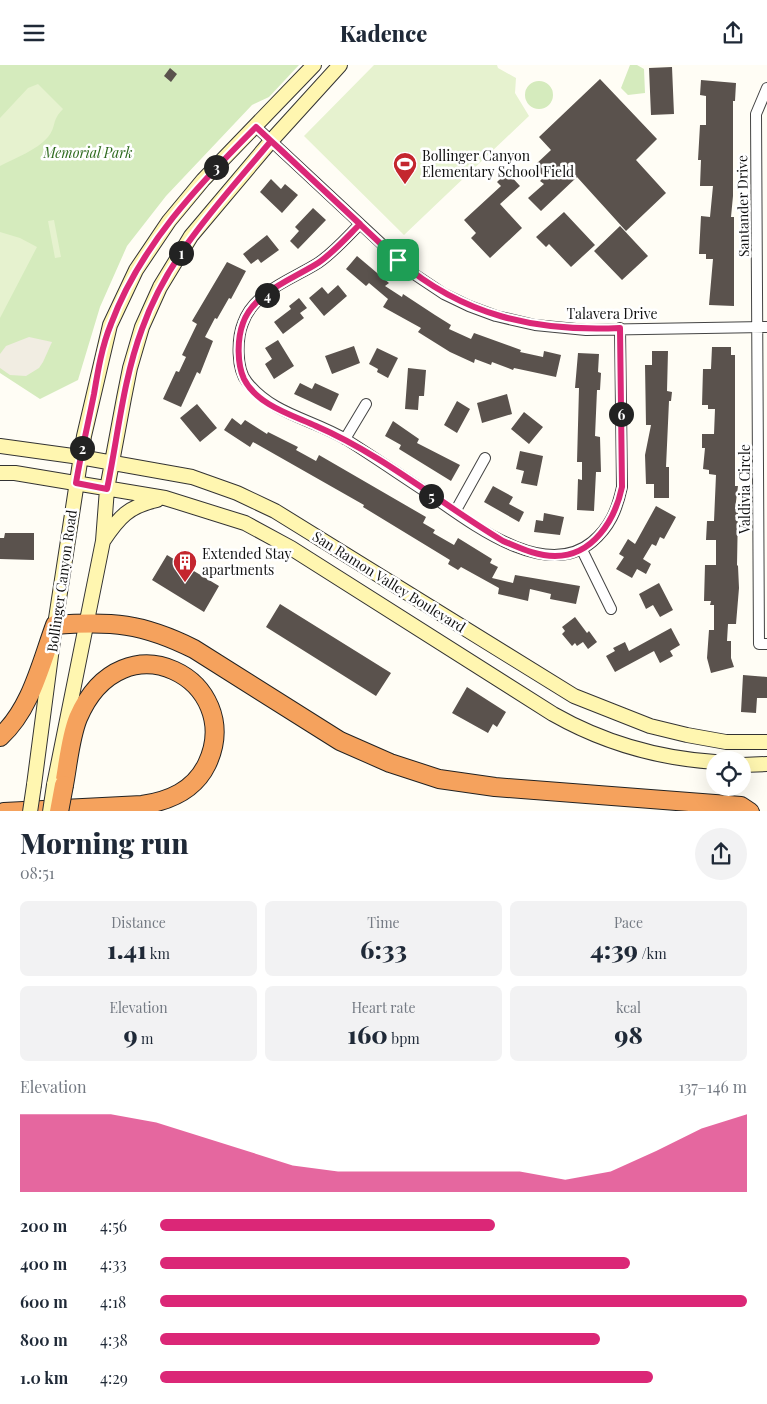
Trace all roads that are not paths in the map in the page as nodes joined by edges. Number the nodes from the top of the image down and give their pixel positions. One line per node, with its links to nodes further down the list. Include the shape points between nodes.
1 (314, 65): 4 (main road, Bollinger Canyon Road)
2 (340, 65): 5 (main road, Bollinger Canyon Road)
3 (767, 88): 7 (street, Santander Drive, via 756,114)
4 (256, 127): 5 (street, Talavera Drive); 12 (main road, Bollinger Canyon Road, via 203,180 169,221 126,289 103,347)
5 (271, 141): 6 (street, Talavera Drive); 14 (main road, Bollinger Canyon Road, via 191,236 160,287 142,327 130,368)
6 (360, 224): 8 (street, Talavera Drive, via 414,274 470,306 535,325 586,330); 10 (street, via 319,262 282,282 254,305 243,323 240,341 240,364 245,380 261,398 283,412)
7 (763, 327): 8 (street, Talavera Drive); 25 (street, Valdivia Circle, via 759,644)
8 (620, 328): 21 (street, via 622,487 618,508 604,532)
9 (366, 404): 10 (street)
10 (345, 439): 19 (street)
11 (0, 447): 12 (main road, San Ramon Valley Boulevard)
12 (80, 457): 14 (main road, San Ramon Valley Boulevard); 16 (main road, Bollinger Canyon Road)
13 (485, 459): 19 (street)
14 (112, 463): 17 (main road, Bollinger Canyon Road); 27 (main road, San Ramon Valley Boulevard, via 192,477 275,511 574,696 650,726 687,735 726,742)
15 (0, 473): 16 (main road, San Ramon Valley Boulevard)
16 (76, 483): 17 (main road, San Ramon Valley Boulevard); 24 (main road, Bollinger Canyon Road)
17 (107, 489): 18 (main road, San Ramon Valley Boulevard); 20 (main road, Bollinger Canyon Road)
18 (165, 498): 20 (main road, via 130,509); 28 (main road, San Ramon Valley Boulevard, via 245,523 291,548 580,729 650,754)
19 (455, 512): 21 (street, via 503,541 529,552 556,556)
20 (103, 541): 23 (main road, Bollinger Canyon Road)
21 (582, 550): 22 (street)
22 (611, 609)
23 (86, 623): 24 (highway); 31 (main road, Bollinger Canyon Road); 36 (highway, via 111,623 146,629 168,637 194,649 340,741 390,763 439,779 496,787 741,806)
24 (55, 625): 26 (highway, via 26,702); 33 (main road, Bollinger Canyon Road, bridge)
25 (767, 644)
26 (0, 737)
27 (767, 742)
28 (706, 762)
29 (767, 764): 30 (main road)
30 (751, 765)
31 (59, 785): 32 (highway, via 78,719 102,681 118,670 151,664 169,668 197,687 206,701 215,736 211,755 192,785 177,796 142,805); 34 (main road, Bollinger Canyon Road, bridge); 35 (highway, bridge)
32 (4, 811)
33 (30, 811)
34 (50, 811)
35 (59, 811)
36 (750, 811)

